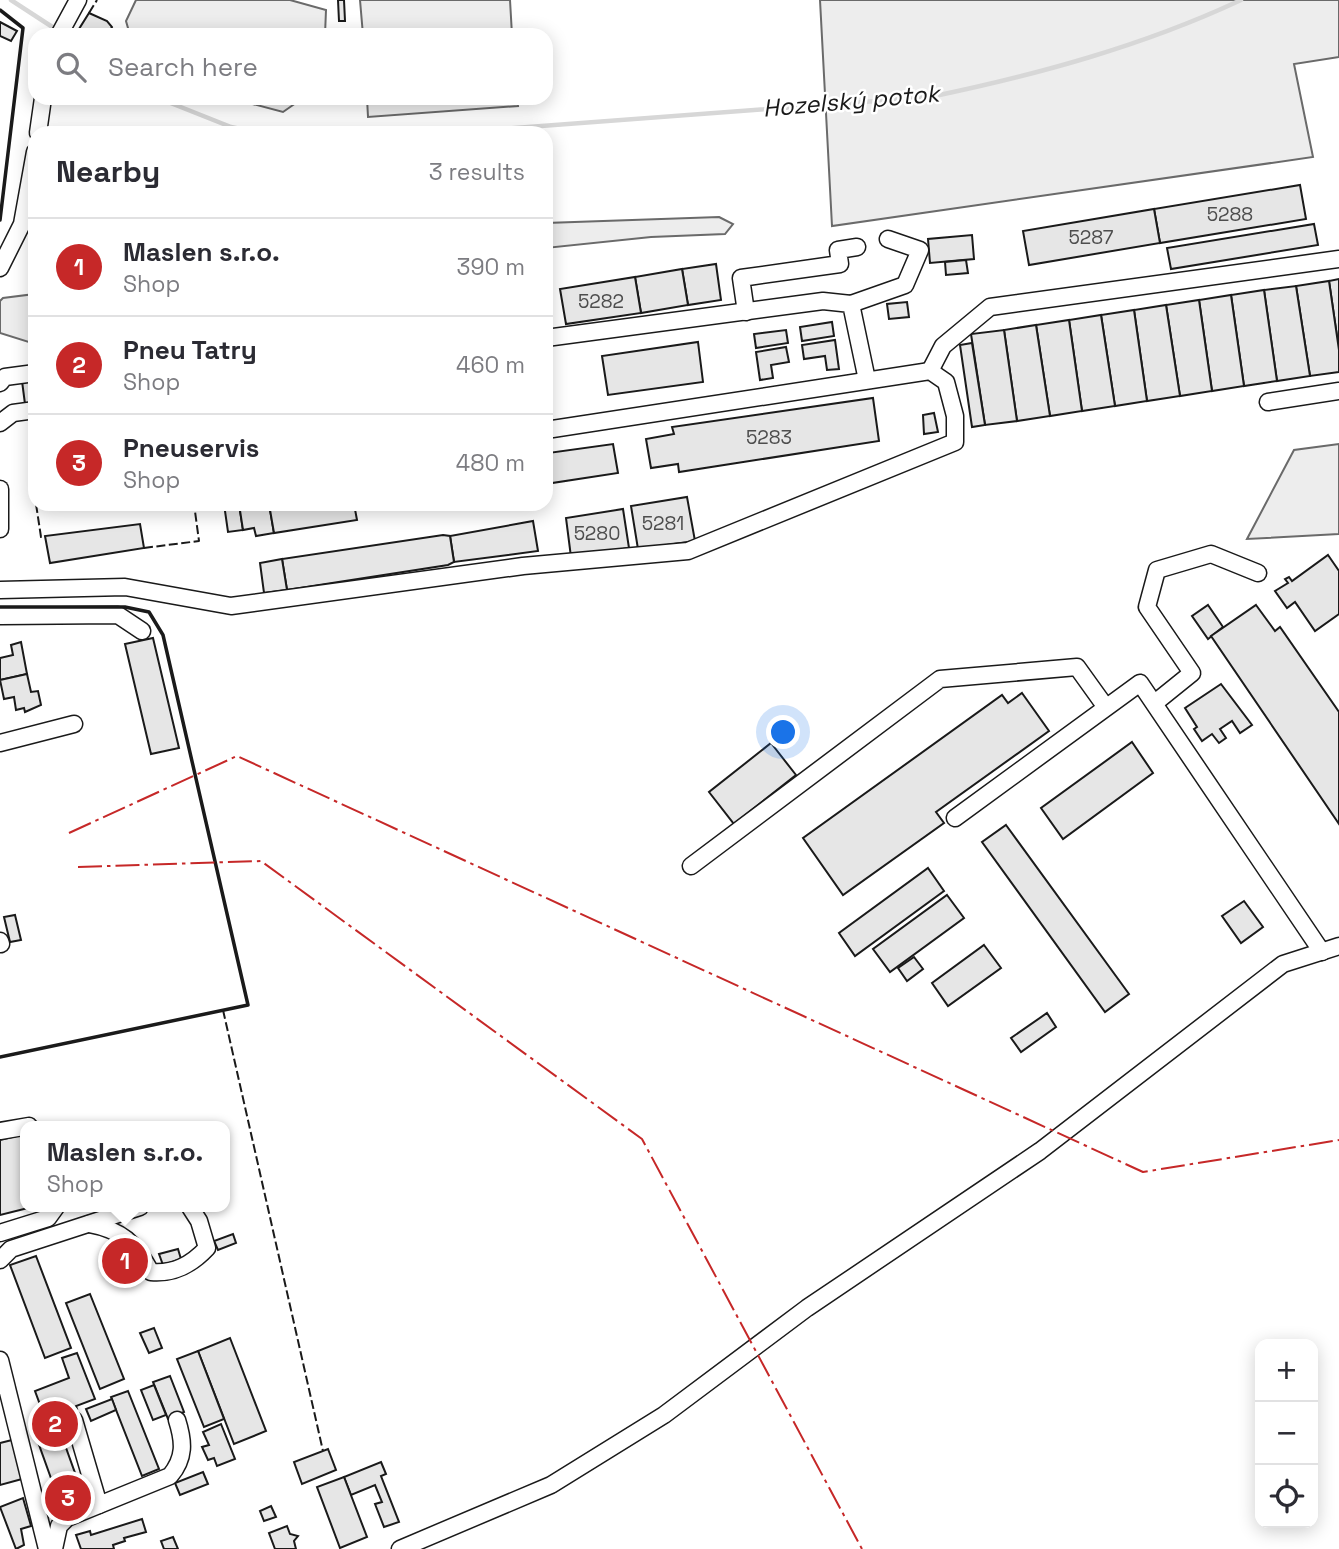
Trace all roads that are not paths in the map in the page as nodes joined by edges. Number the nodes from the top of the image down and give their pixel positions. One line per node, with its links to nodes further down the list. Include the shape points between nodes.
1 (42, 105): 2 (street)
2 (39, 126)
3 (28, 191): 7 (street, via 22,224)
4 (888, 239): 8 (street, via 920,250 905,285)
5 (858, 247): 9 (street, via 838,250 840,264 741,278)
6 (1339, 259): 11 (street, via 990,307 943,346)
7 (0, 267)
8 (851, 304): 9 (street, via 823,301); 13 (street)
9 (746, 312): 10 (street)
10 (553, 337)
11 (930, 371): 13 (street); 23 (street, via 946,382 955,416 955,442 688,551 523,566 231,606 125,587)
12 (28, 374): 14 (street, via 5,377)
13 (867, 380): 19 (street)
14 (0, 383)
15 (1339, 391): 16 (street)
16 (1268, 402)
17 (28, 411): 18 (street, via 13,413)
18 (0, 423)
19 (553, 429)
20 (0, 489): 21 (street)
21 (0, 529)
22 (1258, 573): 26 (street, via 1211,554 1157,570 1147,607 1192,673)
23 (0, 590)
24 (0, 616): 25 (street, via 118,615)
25 (142, 631)
26 (1156, 702): 27 (street, via 1140,683); 33 (street)
27 (1105, 706): 30 (street); 31 (street, via 1077,667 940,680)
28 (74, 724): 29 (street)
29 (0, 743)
30 (955, 818)
31 (691, 866)
32 (1339, 946): 33 (street)
33 (1322, 951): 46 (street, via 1283,964 1040,1151 807,1308 664,1415 551,1485)
34 (20, 1128): 35 (street)
35 (0, 1131)
36 (52, 1212): 40 (street, via 48,1218)
37 (125, 1212): 39 (street)
38 (193, 1212): 39 (street, via 207,1248 193,1262 167,1274 151,1272 130,1239 111,1228)
39 (89, 1224): 41 (street, via 12,1249)
40 (0, 1233)
41 (0, 1260)
42 (0, 1360): 47 (street)
43 (74, 1420): 45 (street)
44 (177, 1420): 45 (street, via 181,1463 170,1476)
45 (99, 1505): 48 (street, via 67,1518 59,1526)
46 (408, 1546)
47 (47, 1549)
48 (54, 1549)

